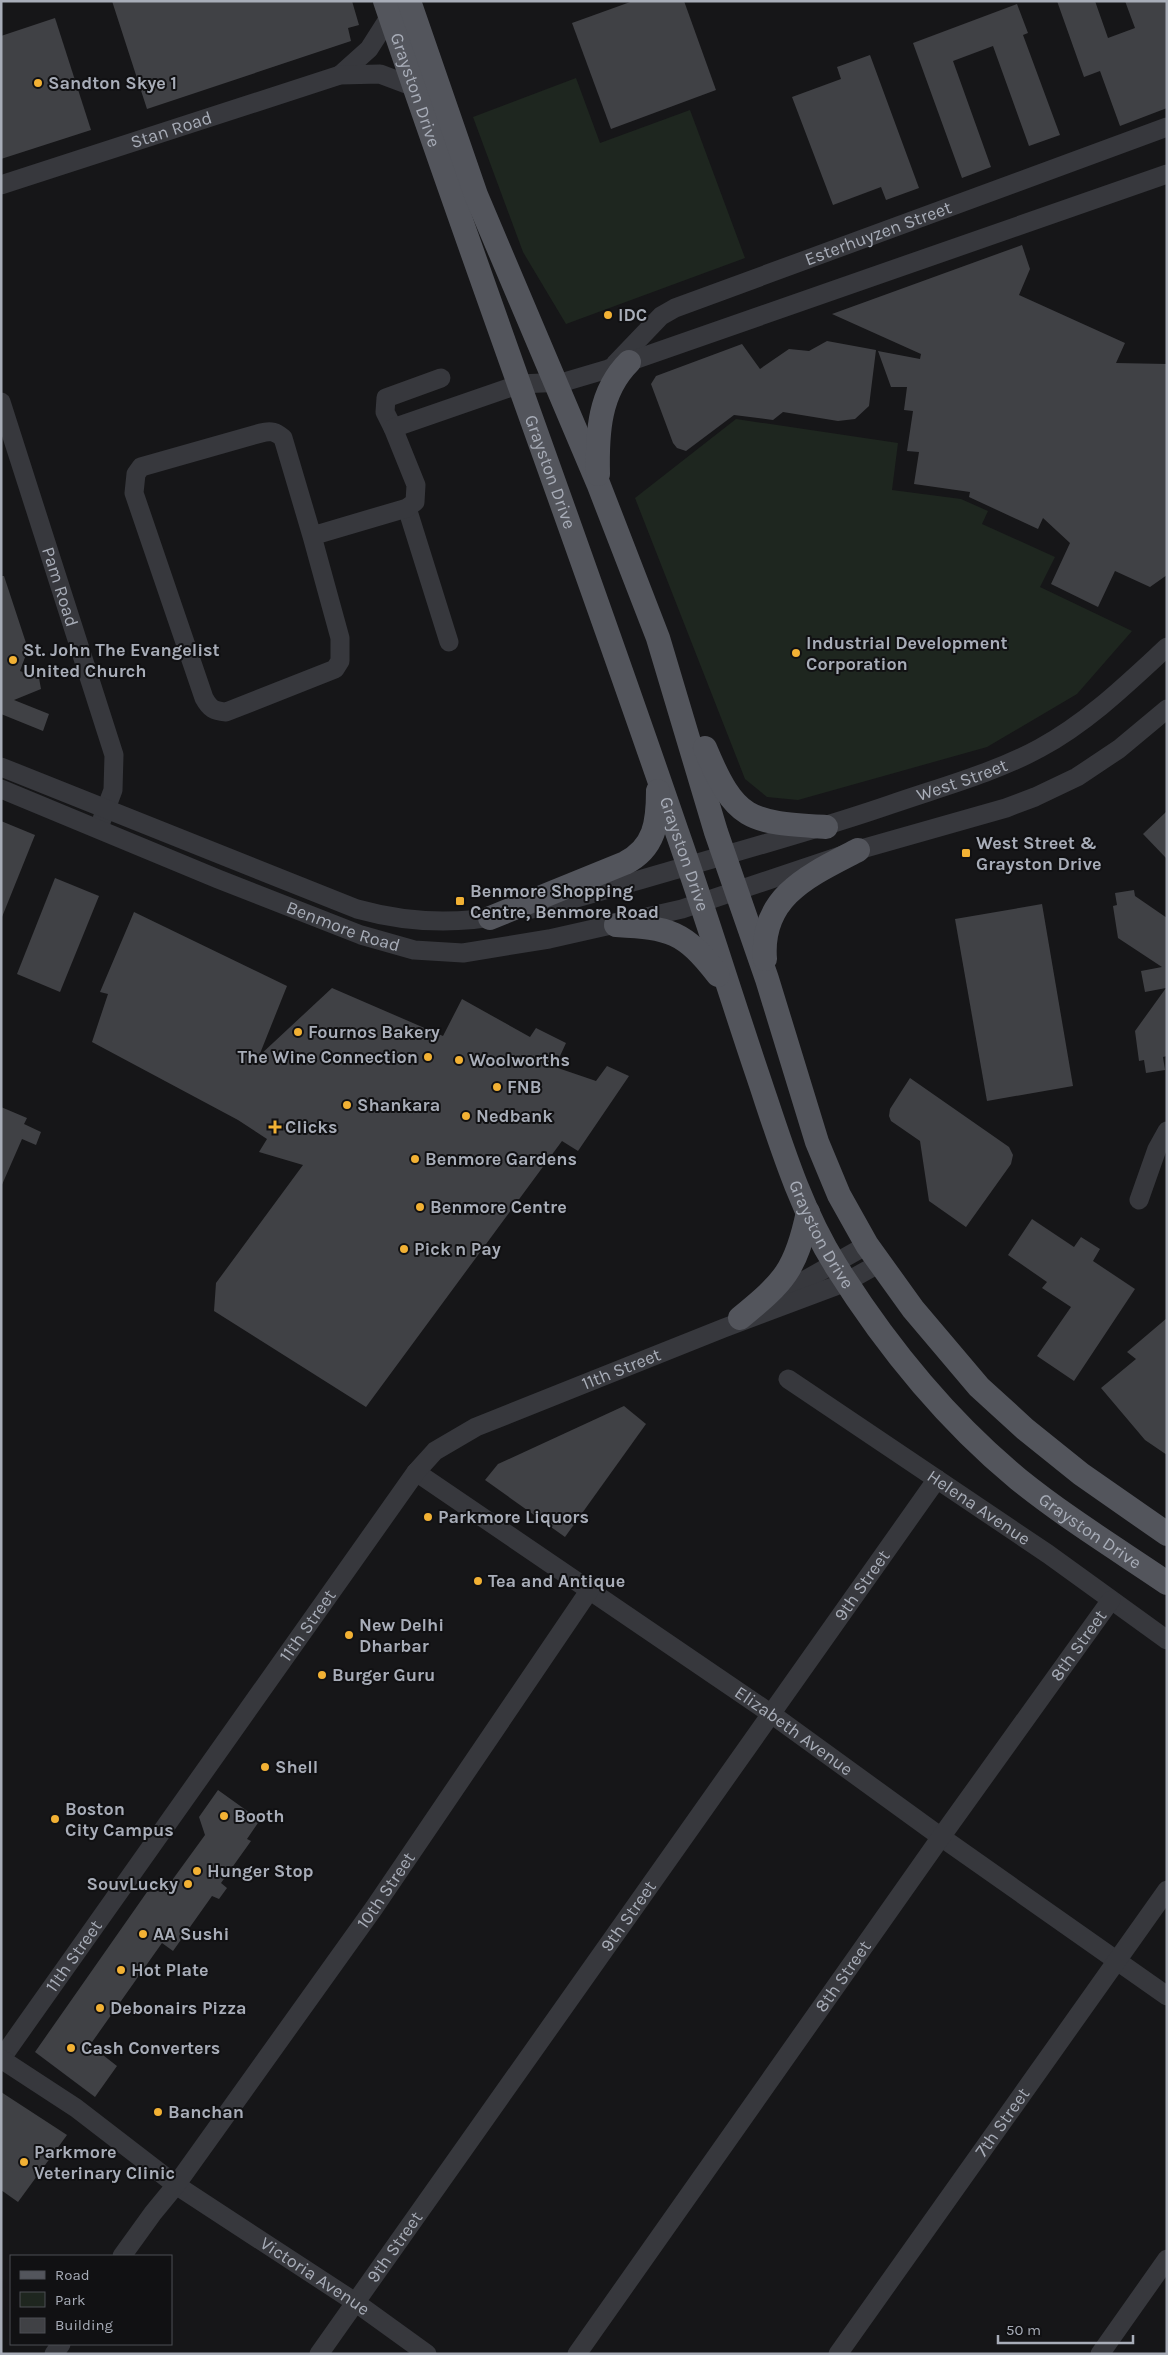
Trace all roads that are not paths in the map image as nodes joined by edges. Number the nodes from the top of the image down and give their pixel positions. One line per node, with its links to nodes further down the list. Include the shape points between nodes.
1 (409, 1): 10 (main road, Grayston Drive, via 476,195)
2 (387, 8): 3 (street, Stan Road, via 369,48); 4 (main road, Grayston Drive)
3 (340, 75): 4 (street, Stan Road, via 380,74); 7 (street, Stan Road)
4 (412, 86): 11 (main road, Grayston Drive)
5 (1167, 127): 8 (street, Esterhuyzen Street, via 676,308 661,316)
6 (1167, 174): 8 (street, Esterhuyzen Street)
7 (1, 185)
8 (619, 365): 10 (street, Esterhuyzen Street); 14 (main road, via 602,410)
9 (441, 378): 13 (street, via 386,398 385,412)
10 (555, 383): 11 (street, Esterhuyzen Street); 14 (main road, Grayston Drive)
11 (520, 384): 13 (street, Esterhuyzen Street); 22 (main road, Grayston Drive)
12 (1, 402): 24 (street, Pam Road, via 114,756 113,790)
13 (393, 428): 15 (street, via 416,485 415,502)
14 (598, 483): 17 (main road, Grayston Drive)
15 (407, 508): 16 (street); 18 (street)
16 (312, 536): 16 (street, via 283,438 270,430 141,467 136,474 134,493 209,707 226,712 335,669 340,661 340,638)
17 (658, 638): 25 (main road, via 714,771 730,799 739,808 764,820); 28 (main road, Grayston Drive)
18 (449, 642)
19 (1167, 647): 25 (street, West Street, via 1086,718 1040,749)
20 (1167, 709): 27 (street, West Street, via 1119,749 1054,789 1006,808)
21 (1, 767): 24 (street, Benmore Road)
22 (658, 775): 29 (main road, Grayston Drive); 32 (main road, via 657,820 650,843 641,854 625,864)
23 (1, 789): 26 (street, Benmore Road)
24 (106, 810): 26 (street, Pam Road); 32 (street, Benmore Road, via 372,913 428,921)
25 (826, 826): 28 (street, West Street)
26 (99, 828): 33 (street, Benmore Road, via 218,880 344,929 414,950 482,951)
27 (858, 850): 30 (street, West Street); 34 (main road, via 810,876 778,903 766,933)
28 (726, 857): 29 (street, West Street); 30 (main road, Grayston Drive)
29 (689, 867): 31 (main road, Grayston Drive); 32 (street, Benmore Road, via 589,897)
30 (737, 890): 31 (street, West Street); 34 (main road, Grayston Drive)
31 (701, 902): 33 (street, Benmore Road); 35 (main road, Grayston Drive)
32 (490, 918)
33 (616, 925): 35 (main road, via 656,928 678,935 700,952)
34 (766, 979): 39 (main road, Grayston Drive, via 817,1142 840,1195)
35 (726, 984): 38 (main road, Grayston Drive, via 786,1161)
36 (1167, 1131): 37 (street)
37 (1139, 1200)
38 (808, 1212): 40 (main road, Grayston Drive); 42 (main road, via 801,1246 789,1272 772,1292)
39 (874, 1254): 40 (street, 11th Street); 41 (street, 11th Street); 46 (main road, Grayston Drive, via 942,1346 1001,1408 1081,1474)
40 (834, 1263): 41 (main road, Grayston Drive); 42 (street, 11th Street)
41 (846, 1282): 42 (street, 11th Street); 47 (main road, Grayston Drive, via 922,1382 998,1461 1052,1504)
42 (732, 1323): 44 (street, 11th Street, via 476,1427 435,1451)
43 (788, 1379): 45 (street, Helena Avenue)
44 (416, 1472): 48 (street, Elizabeth Avenue); 56 (street, 11th Street)
45 (937, 1479): 49 (street, Helena Avenue); 51 (street, 9th Street)
46 (1167, 1534)
47 (1167, 1583)
48 (589, 1591): 51 (street, Elizabeth Avenue); 57 (street, 10th Street, via 374,1908)
49 (1111, 1600): 50 (street, Helena Avenue); 52 (street, 8th Street)
50 (1167, 1640)
51 (770, 1713): 52 (street, Elizabeth Avenue); 60 (street, 9th Street)
52 (940, 1837): 54 (street, Elizabeth Avenue); 63 (street, 8th Street)
53 (1167, 1890): 54 (street, 7th Street)
54 (1116, 1960): 55 (street, Elizabeth Avenue); 64 (street, 7th Street)
55 (1167, 1996)
56 (1, 2059): 57 (street, via 76,2108)
57 (176, 2185): 58 (street, 10th Street); 60 (street, Victoria Avenue)
58 (123, 2255)
59 (1167, 2259): 65 (street)
60 (356, 2302): 61 (street, 9th Street); 62 (street, Victoria Avenue)
61 (319, 2354)
62 (427, 2354)
63 (577, 2354)
64 (838, 2354)
65 (1100, 2354)

